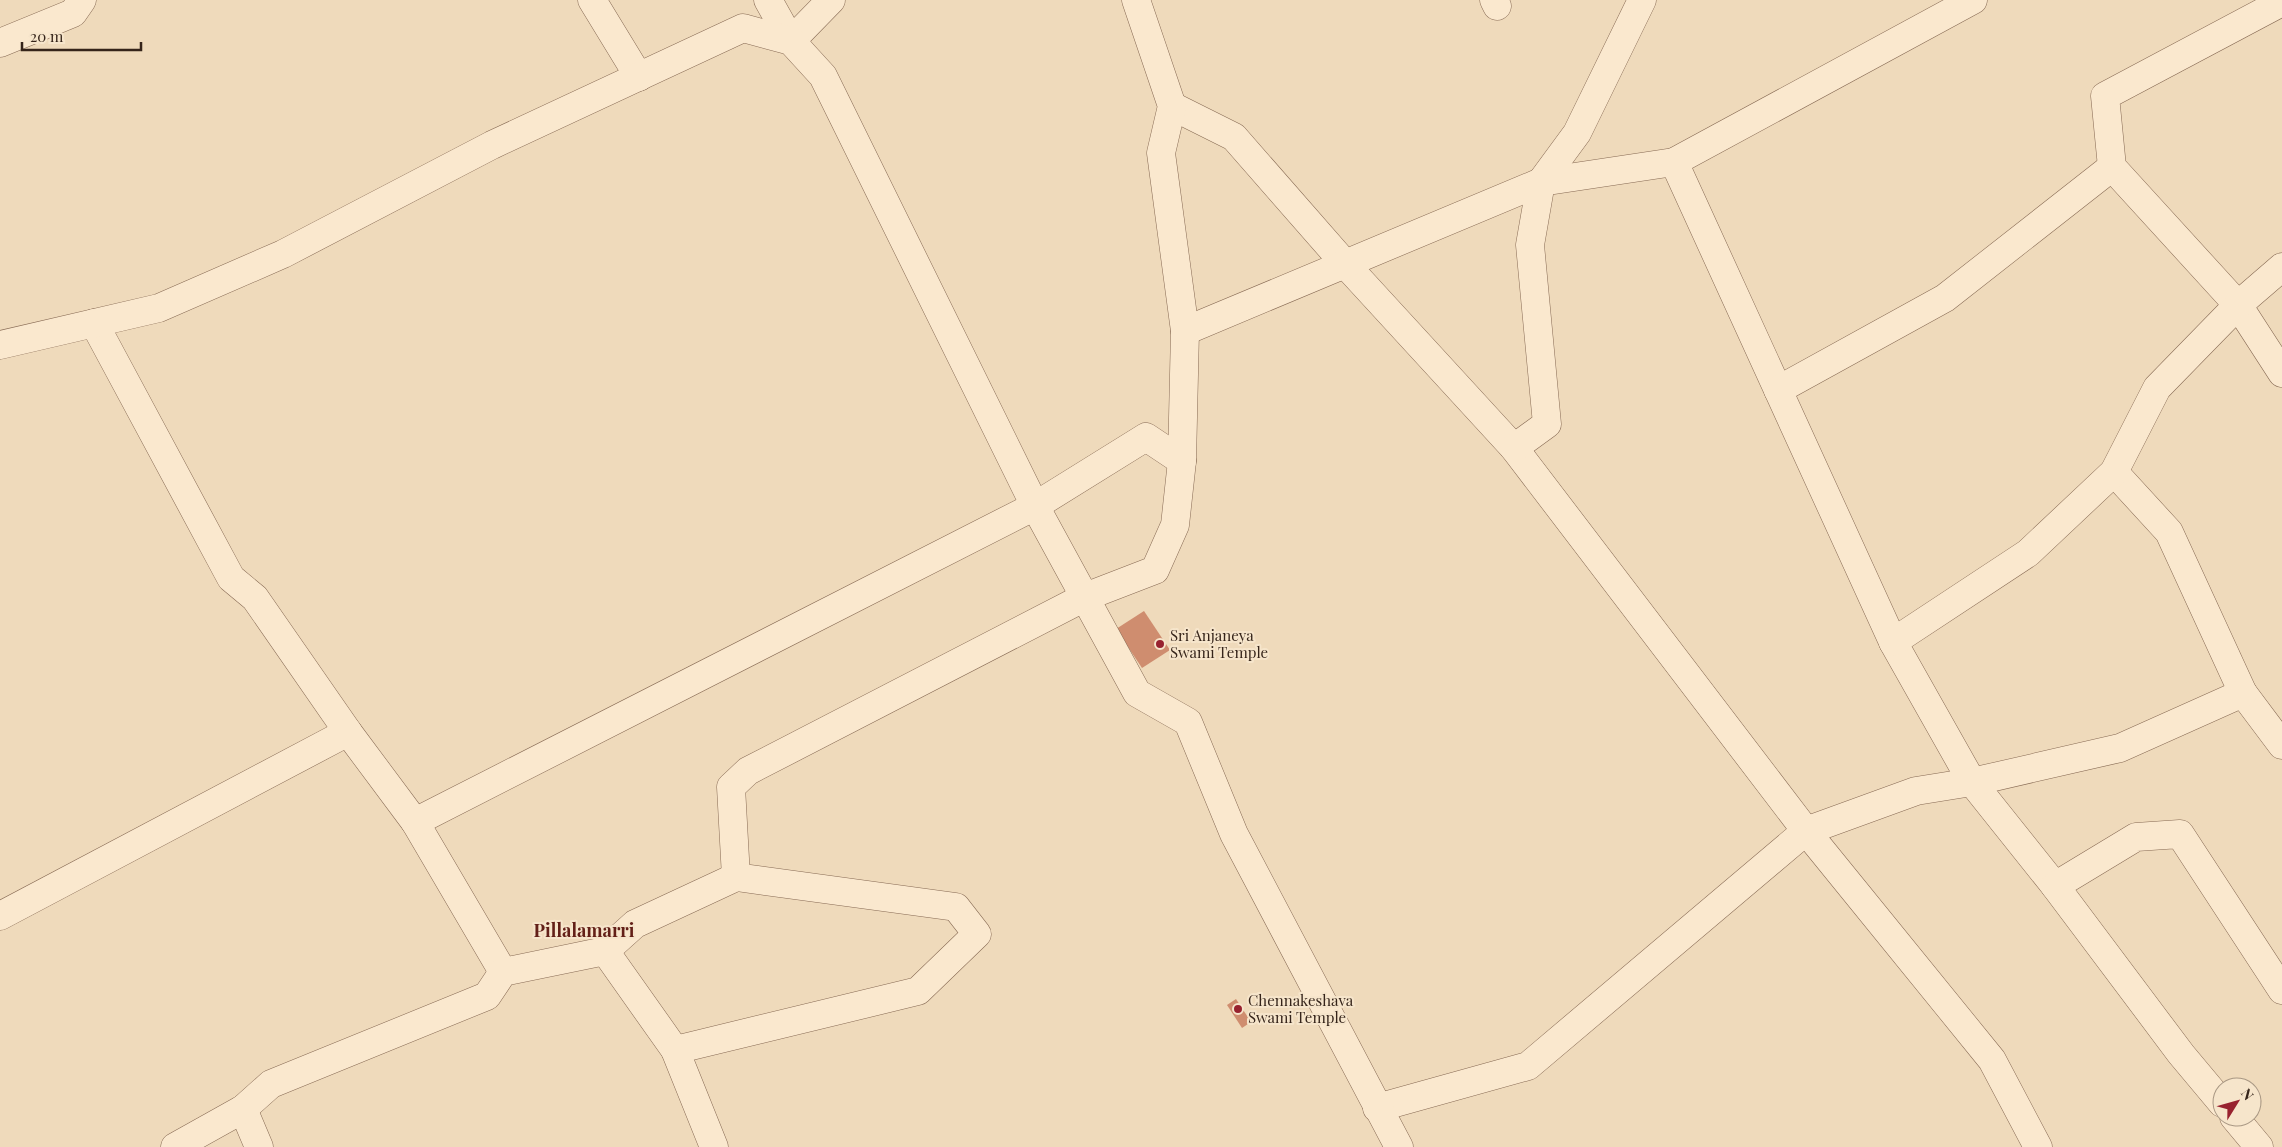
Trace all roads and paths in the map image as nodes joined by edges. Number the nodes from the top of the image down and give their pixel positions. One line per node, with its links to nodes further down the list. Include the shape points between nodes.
1 (82, 0): 10 (street, via 73,13)
2 (592, 0): 11 (street)
3 (768, 0): 9 (street)
4 (831, 0): 9 (street)
5 (1136, 0): 12 (street)
6 (1642, 0): 15 (street, via 1577,134)
7 (1972, 0): 13 (street)
8 (2282, 2): 14 (street, via 2105,96)
9 (791, 41): 11 (street, via 743,28); 27 (street, via 823,76)
10 (0, 43)
11 (639, 77): 19 (street, via 492,145 283,254 159,308)
12 (1172, 106): 16 (street, via 1234,137); 20 (street, via 1161,153)
13 (1674, 162): 15 (street); 23 (street)
14 (2112, 167): 18 (street); 23 (street, via 1945,298)
15 (1541, 182): 16 (street); 24 (street, via 1530,245 1547,424)
16 (1346, 264): 20 (street); 24 (street)
17 (2282, 267): 18 (street)
18 (2238, 306): 22 (street); 26 (street, via 2157,388)
19 (94, 323): 21 (street); 31 (street, via 232,578 255,598)
20 (1185, 330): 25 (street)
21 (0, 345)
22 (2282, 373)
23 (1778, 390): 29 (street)
24 (1514, 448): 35 (street)
25 (1182, 460): 27 (street, via 1146,436); 28 (street, via 1175,525 1155,570)
26 (2114, 472): 29 (street, via 2028,553); 30 (street, via 2169,532)
27 (1035, 506): 28 (street); 34 (street)
28 (1085, 597): 36 (street, via 748,770 731,787); 44 (street, via 1137,693 1188,722 1234,834)
29 (1893, 642): 33 (street)
30 (2243, 693): 32 (street); 33 (street, via 2120,748)
31 (348, 732): 34 (street); 38 (street)
32 (2282, 745)
33 (1972, 782): 35 (street, via 1916,791); 37 (street)
34 (415, 822): 40 (street)
35 (1806, 830): 44 (street, via 1528,1066); 51 (street, via 1992,1060)
36 (736, 877): 39 (street, via 635,924); 42 (street, via 956,907 977,934 918,991)
37 (2055, 886): 41 (street, via 2136,837 2180,834); 43 (street)
38 (0, 916)
39 (605, 951): 40 (street); 42 (street)
40 (503, 972): 45 (street, via 487,996 271,1084)
41 (2282, 990)
42 (676, 1050): 49 (street)
43 (2212, 1090)
44 (1377, 1108): 50 (street)
45 (243, 1109): 47 (street); 48 (street)
46 (2242, 1127): 52 (street)
47 (175, 1147)
48 (259, 1147)
49 (714, 1147)
50 (1399, 1147)
51 (2038, 1147)
52 (2259, 1147)

